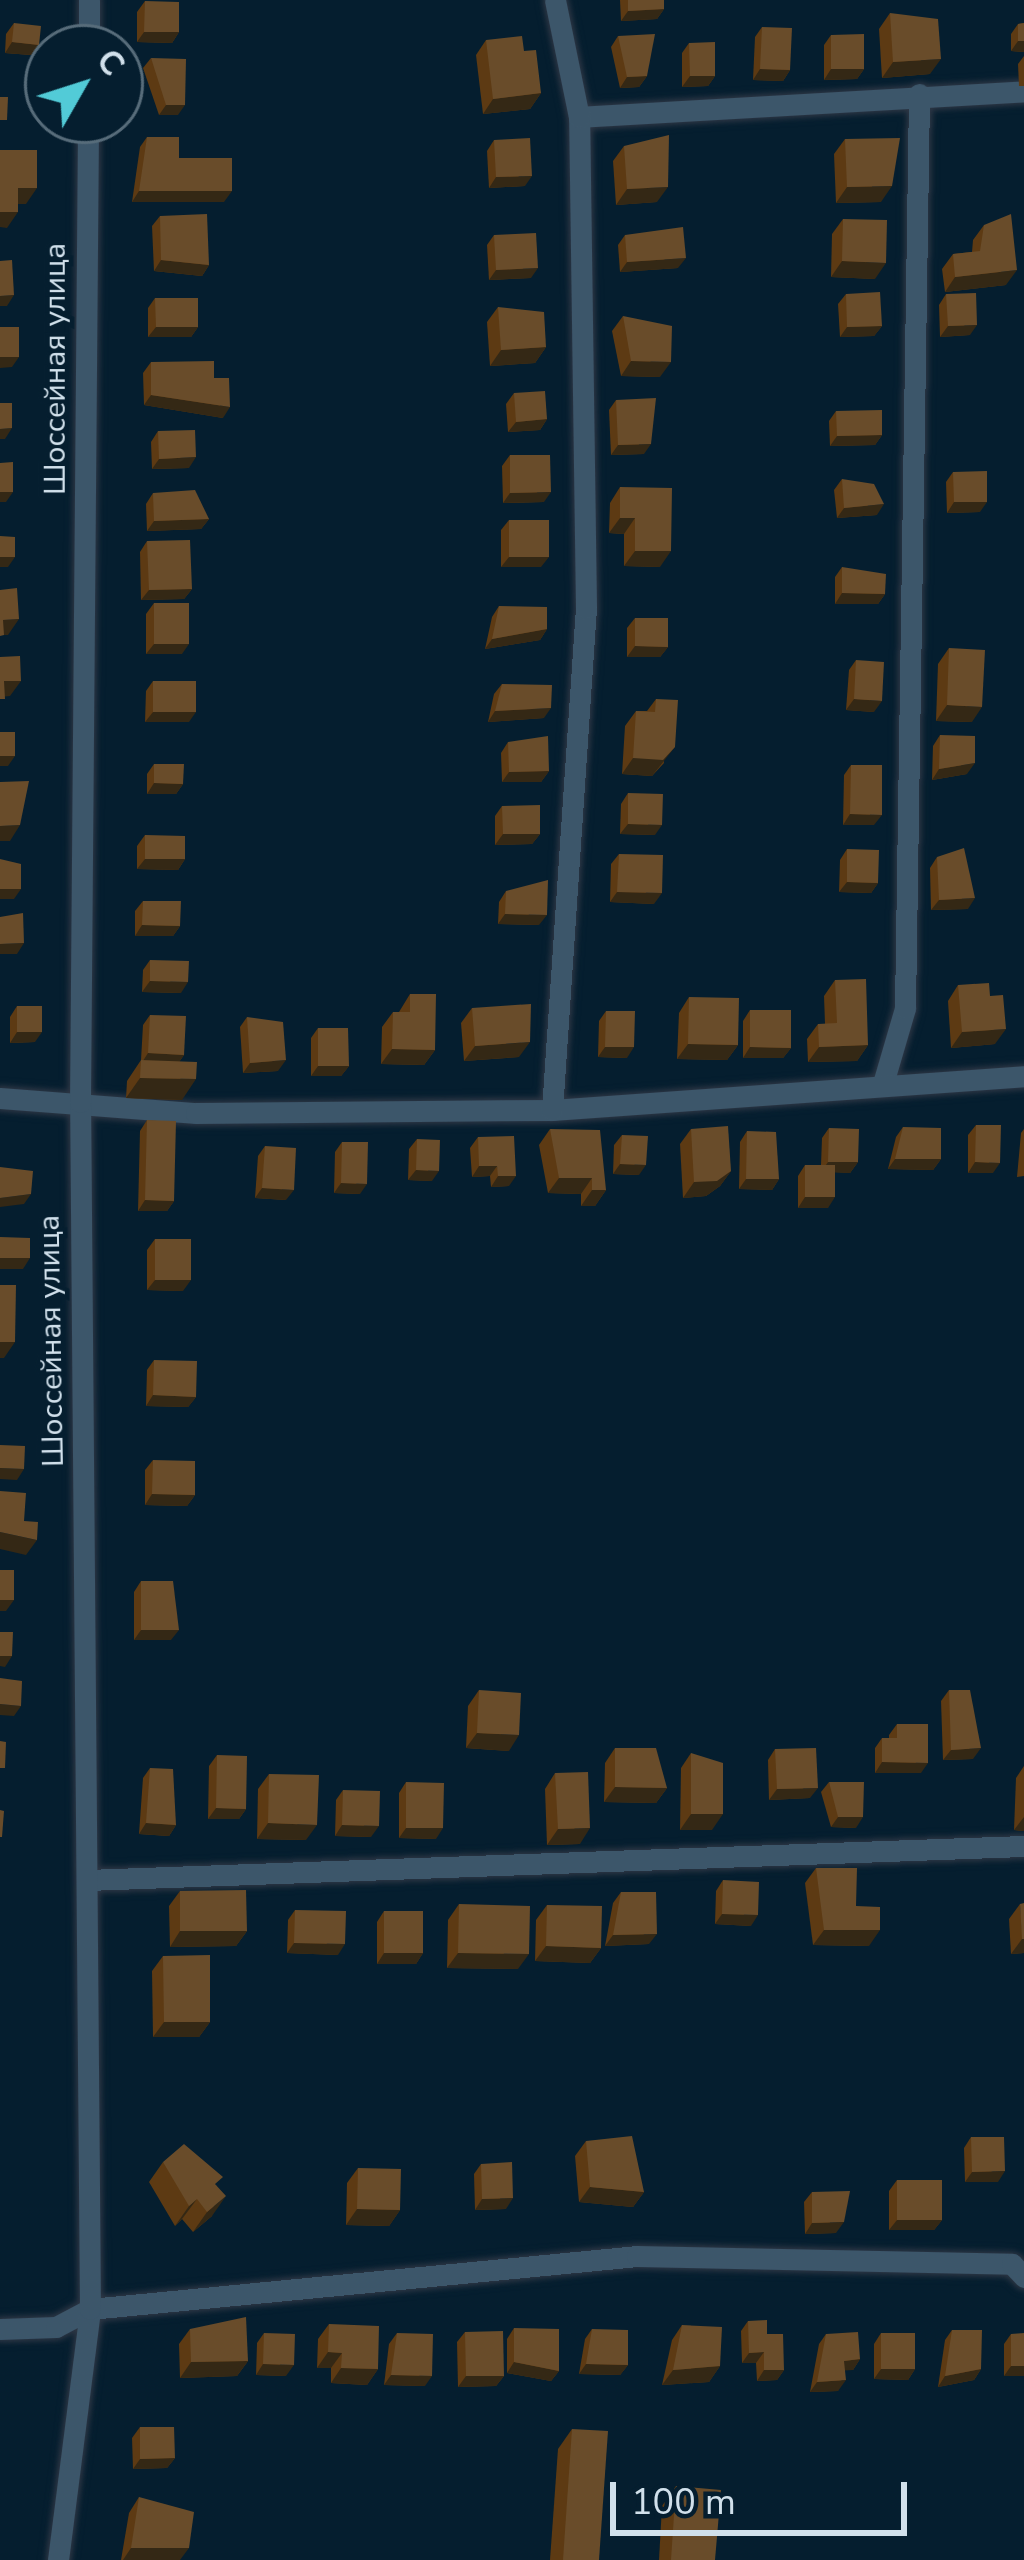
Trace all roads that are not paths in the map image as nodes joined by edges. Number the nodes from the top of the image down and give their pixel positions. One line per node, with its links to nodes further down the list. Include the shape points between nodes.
1 (555, 0): 4 (street)
2 (1024, 91): 3 (street)
3 (919, 94): 4 (street); 7 (street, via 905,1008)
4 (579, 117): 10 (street, via 586,608)
5 (88, 144): 9 (street, Шоссейная улица)
6 (1024, 1076): 7 (street)
7 (884, 1080): 10 (street)
8 (0, 1098): 9 (street)
9 (80, 1102): 10 (street, via 196,1113); 12 (street, Шоссейная улица)
10 (552, 1110)
11 (1024, 1846): 12 (street)
12 (87, 1880): 14 (street, Шоссейная улица)
13 (1024, 2277): 14 (street, via 1012,2264 638,2256)
14 (90, 2308): 15 (street, via 56,2326); 16 (street, Шоссейная улица)
15 (0, 2329)
16 (58, 2560)

